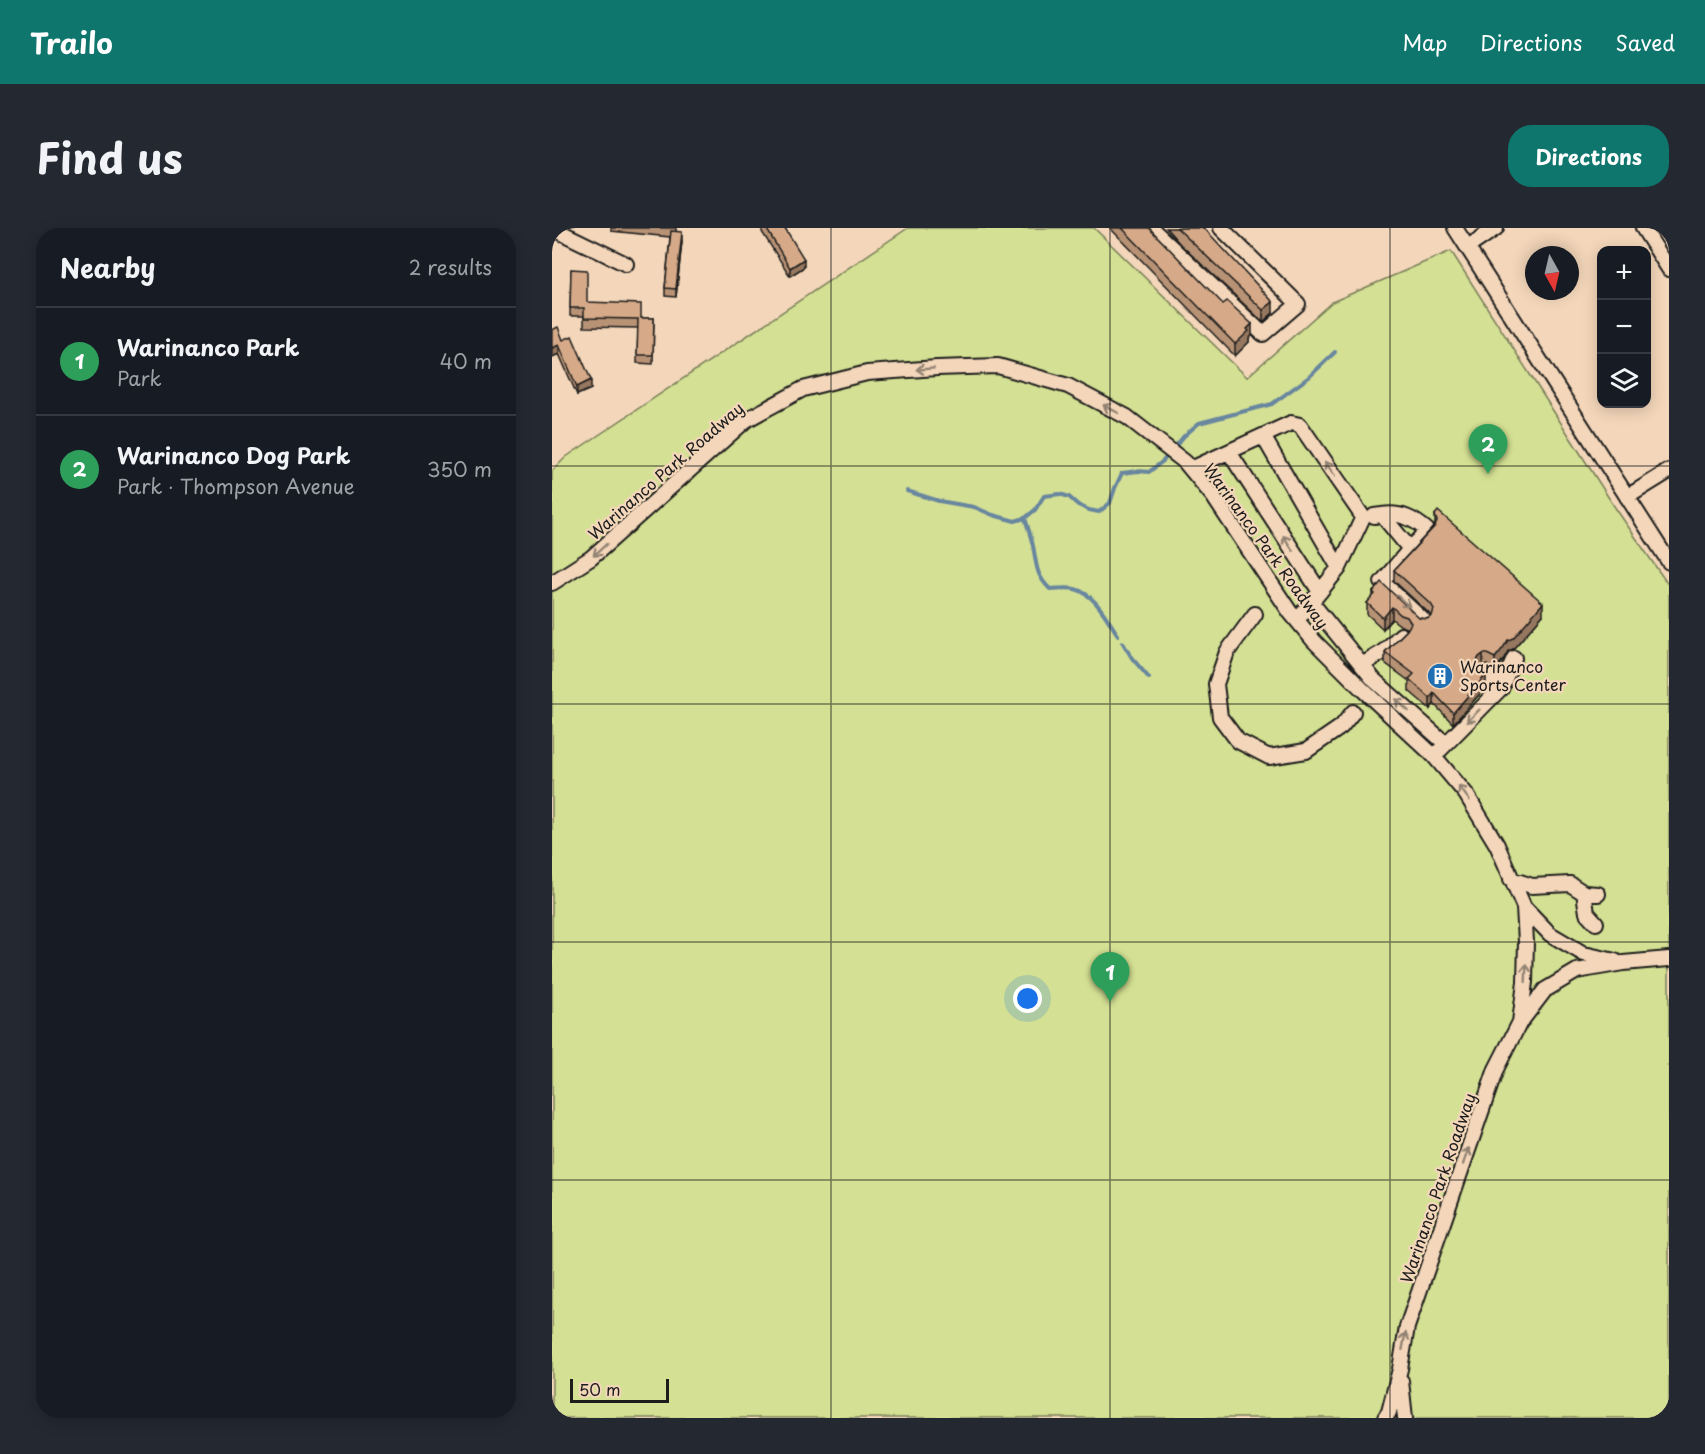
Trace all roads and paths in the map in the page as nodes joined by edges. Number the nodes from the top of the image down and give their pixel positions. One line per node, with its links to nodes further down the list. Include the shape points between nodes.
1 (552, 228): 8 (street)
2 (1151, 228): 3 (street, via 1263,334 1298,304)
3 (1221, 228)
4 (1455, 228): 7 (street)
5 (1496, 228): 7 (street)
6 (1643, 228): 9 (street)
7 (1468, 247): 14 (street)
8 (626, 264)
9 (1669, 269)
10 (1263, 436): 11 (street); 16 (street, one-way to 10, via 1300,425 1291,423); 19 (street)
11 (1229, 452): 12 (street); 21 (street, one-way to 11)
12 (1188, 465): 20 (street, Warinanco Park Roadway, one-way to 20, via 1127,417 1068,386 999,366 867,373 803,389 746,420 591,558); 23 (street, Warinanco Park Roadway)
13 (1669, 471): 14 (street)
14 (1627, 497): 18 (street)
15 (1382, 515): 16 (street); 17 (street); 17 (street, via 1406,517 1428,531)
16 (1363, 517): 19 (street)
17 (1410, 549): 24 (street, one-way to 24, via 1382,582)
18 (1669, 562)
19 (1339, 568): 21 (street)
20 (552, 583)
21 (1316, 597): 23 (street); 27 (street)
22 (1255, 614): 30 (street, via 1227,652 1216,684 1220,717 1238,741 1269,757 1306,751 1341,727)
23 (1297, 620): 32 (street, Warinanco Park Roadway, via 1361,688)
24 (1425, 622)
25 (1401, 634): 27 (street)
26 (1514, 658): 29 (street)
27 (1362, 665): 31 (street, one-way to 27)
28 (1486, 674): 29 (street)
29 (1501, 688): 31 (street, one-way to 31)
30 (1353, 712)
31 (1446, 744): 32 (street)
32 (1434, 756): 33 (street, Warinanco Park Roadway, one-way to 32, via 1497,845 1466,794)
33 (1511, 879): 34 (street, Warinanco Park Roadway); 35 (street, via 1532,886 1570,884 1591,894 1587,913)
34 (1524, 907): 37 (street, Warinanco Park Roadway, via 1550,934 1584,954); 38 (street, Warinanco Park Roadway, one-way to 34, via 1526,972)
35 (1596, 923)
36 (1669, 958): 37 (street, Warinanco Park Roadway)
37 (1623, 963): 38 (street, Warinanco Park Roadway, via 1577,971 1545,990)
38 (1520, 1022): 39 (street, Warinanco Park Roadway, one-way to 38, via 1407,1327 1496,1069)
39 (1400, 1369): 40 (street, Warinanco Park Roadway); 41 (street, Warinanco Park Roadway)
40 (1385, 1418)
41 (1405, 1418)

